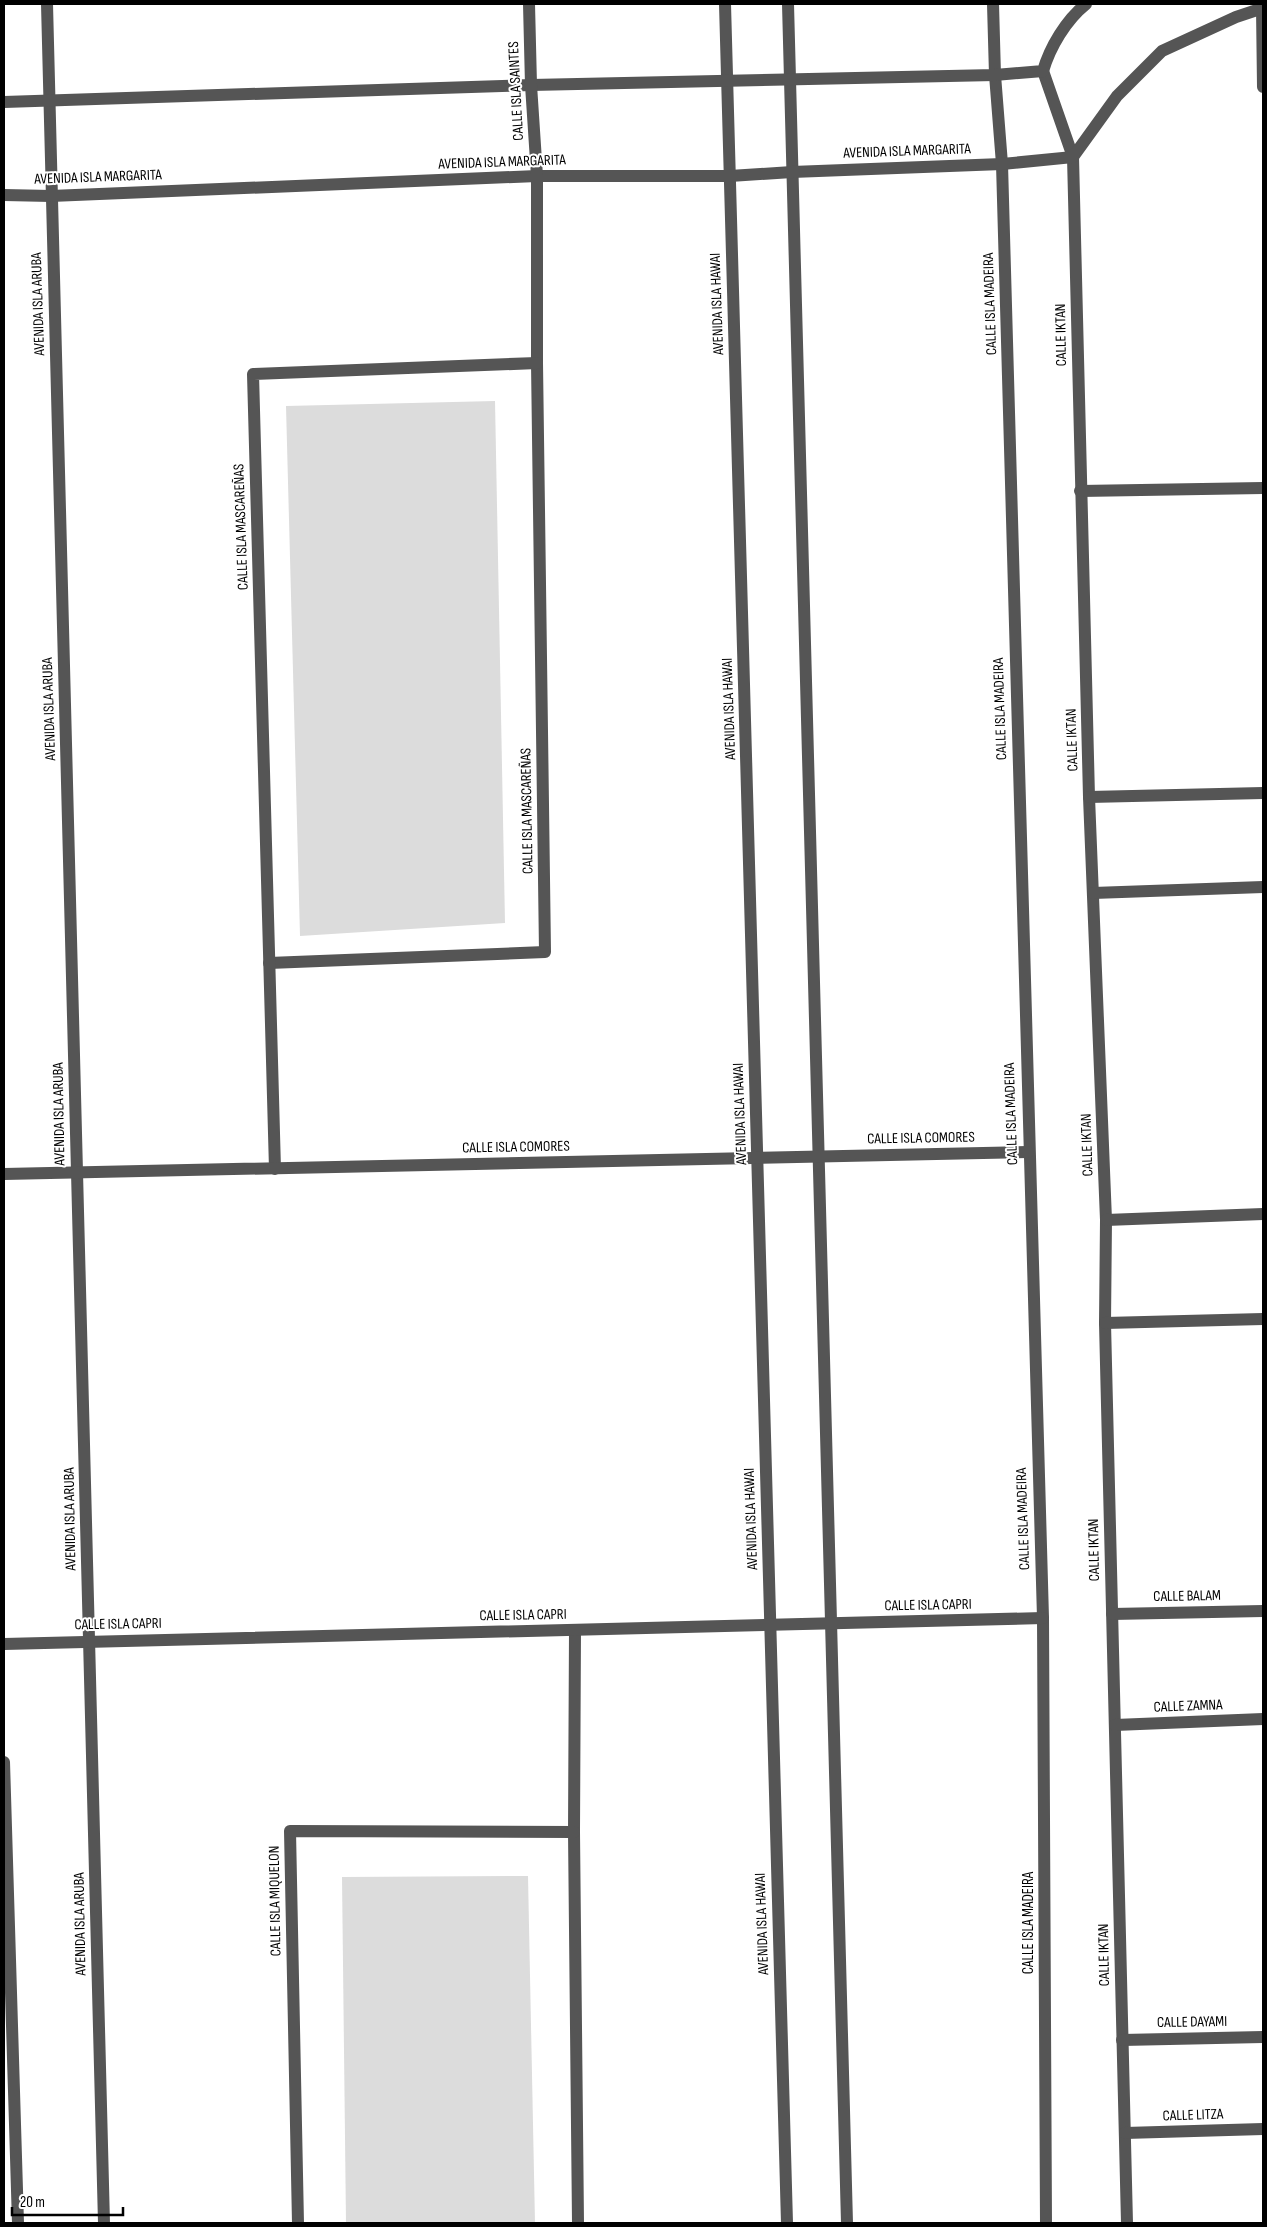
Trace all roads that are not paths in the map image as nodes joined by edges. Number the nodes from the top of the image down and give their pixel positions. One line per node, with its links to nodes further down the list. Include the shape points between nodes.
1 (47, 4): 15 (street, AVENIDA ISLA ARUBA)
2 (528, 4): 12 (street, CALLE ISLA SAINTES)
3 (725, 4): 11 (street, AVENIDA ISLA HAWAI)
4 (788, 4): 10 (street)
5 (993, 4): 9 (street, CALLE ISLA MADEIRA)
6 (1086, 4): 8 (street, via 1076,11 1048,55)
7 (1262, 8): 13 (street); 16 (street, via 1236,16 1162,51 1117,96)
8 (1043, 71): 9 (street); 16 (street, CALLE IKTAN)
9 (995, 75): 10 (street); 17 (street, CALLE ISLA MADEIRA)
10 (790, 79): 11 (street); 18 (street)
11 (727, 81): 12 (street); 20 (street, AVENIDA ISLA HAWAI)
12 (530, 85): 15 (street); 19 (street, CALLE ISLA SAINTES)
13 (1263, 87)
14 (4, 102): 15 (street)
15 (50, 102): 22 (street, AVENIDA ISLA ARUBA)
16 (1073, 157): 17 (street, AVENIDA ISLA MARGARITA); 25 (street, CALLE IKTAN)
17 (1002, 164): 18 (street, AVENIDA ISLA MARGARITA); 31 (street, CALLE ISLA MADEIRA)
18 (792, 172): 20 (street, AVENIDA ISLA MARGARITA); 32 (street)
19 (537, 176): 20 (street, AVENIDA ISLA MARGARITA); 22 (street, AVENIDA ISLA MARGARITA); 23 (street, CALLE ISLA MASCAREÑAS)
20 (730, 176): 33 (street, AVENIDA ISLA HAWAI)
21 (4, 195): 22 (street, AVENIDA ISLA MARGARITA)
22 (51, 196): 35 (street, AVENIDA ISLA ARUBA)
23 (537, 363): 30 (street, CALLE ISLA MASCAREÑAS, via 545,952); 30 (street, CALLE ISLA MASCAREÑAS, via 253,374)
24 (1263, 488): 25 (street)
25 (1080, 491): 27 (street, CALLE IKTAN)
26 (1263, 793): 27 (street)
27 (1090, 797): 29 (street, CALLE IKTAN)
28 (1263, 887): 29 (street)
29 (1093, 893): 38 (street, CALLE IKTAN)
30 (269, 963): 34 (street, CALLE ISLA MASCAREÑAS)
31 (1028, 1152): 32 (street, CALLE ISLA COMORES); 43 (street, CALLE ISLA MADEIRA)
32 (818, 1156): 33 (street, CALLE ISLA COMORES); 44 (street)
33 (757, 1158): 34 (street, CALLE ISLA COMORES); 45 (street, AVENIDA ISLA HAWAI)
34 (275, 1169): 35 (street, CALLE ISLA COMORES)
35 (77, 1173): 36 (street, CALLE ISLA COMORES); 47 (street, AVENIDA ISLA ARUBA)
36 (4, 1174)
37 (1263, 1214): 38 (street)
38 (1106, 1220): 40 (street, CALLE IKTAN)
39 (1263, 1319): 40 (street)
40 (1105, 1324): 42 (street, CALLE IKTAN)
41 (1263, 1611): 42 (street, CALLE BALAM)
42 (1112, 1614): 50 (street, CALLE IKTAN)
43 (1043, 1618): 44 (street, CALLE ISLA CAPRI); 64 (street, CALLE ISLA MADEIRA)
44 (830, 1624): 45 (street, CALLE ISLA CAPRI); 63 (street)
45 (770, 1625): 46 (street, CALLE ISLA CAPRI); 62 (street, AVENIDA ISLA HAWAI)
46 (575, 1630): 47 (street, CALLE ISLA CAPRI); 52 (street)
47 (89, 1641): 48 (street, CALLE ISLA CAPRI); 59 (street, AVENIDA ISLA ARUBA)
48 (4, 1644)
49 (1263, 1719): 50 (street, CALLE ZAMNA)
50 (1115, 1725): 54 (street, CALLE IKTAN)
51 (4, 1762): 55 (street)
52 (574, 1832): 60 (street, CALLE ISLA MIQUELON, via 290,1831); 61 (street)
53 (1263, 2037): 54 (street, CALLE DAYAMI)
54 (1122, 2040): 57 (street, CALLE IKTAN)
55 (9, 2123): 58 (street)
56 (1263, 2129): 57 (street, CALLE LITZA)
57 (1124, 2133): 65 (street, CALLE IKTAN)
58 (18, 2223)
59 (104, 2223)
60 (298, 2223)
61 (578, 2223)
62 (787, 2223)
63 (847, 2223)
64 (1046, 2223)
65 (1127, 2223)

